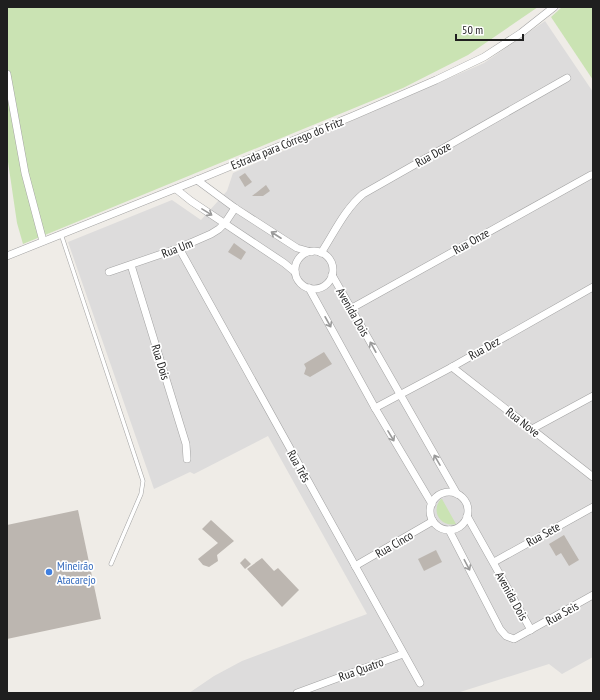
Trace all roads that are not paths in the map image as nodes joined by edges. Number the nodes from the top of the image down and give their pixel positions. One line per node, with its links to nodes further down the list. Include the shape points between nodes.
1 (554, 7): 5 (street, Estrada para Córrego do Fritz, via 484,57 353,116)
2 (7, 74): 10 (street, via 25,172)
3 (567, 78): 13 (street, Rua Doze, via 363,194 349,209)
4 (591, 174): 21 (street, Rua Onze)
5 (197, 180): 6 (street, Estrada para Córrego do Fritz); 7 (street)
6 (176, 189): 8 (street, one-way to 8); 9 (street, Estrada para Córrego do Fritz)
7 (235, 208): 8 (street, Rua Um); 12 (street, one-way to 7, via 297,248)
8 (225, 223): 11 (street, Rua Um, via 211,234); 17 (street)
9 (61, 234): 10 (street, Estrada para Córrego do Fritz); 36 (lane, via 143,482 141,494)
10 (44, 241): 14 (street, Estrada para Córrego do Fritz)
11 (179, 248): 15 (street, Rua Um); 37 (street, Rua Três)
12 (311, 252): 13 (street); 17 (street, via 299,260)
13 (322, 253): 18 (street, Avenida Dois, via 330,260)
14 (7, 256)
15 (131, 265): 16 (street, Rua Um); 27 (street, Rua Dois, via 186,444)
16 (109, 272)
17 (295, 272): 20 (street, via 301,284)
18 (332, 275): 20 (street, Avenida Dois, via 322,287); 21 (street, Avenida Dois)
19 (593, 287): 22 (street, Rua Dez)
20 (309, 288): 25 (street, one-way to 25)
21 (352, 308): 23 (street, Avenida Dois, one-way to 21)
22 (452, 367): 23 (street, Rua Dez); 26 (street, Rua Nove)
23 (400, 395): 25 (street, Rua Dez); 29 (street, Avenida Dois, one-way to 23)
24 (593, 396): 26 (street)
25 (375, 408): 30 (street, one-way to 30)
26 (532, 429): 28 (street, Rua Nove)
27 (187, 459)
28 (593, 477)
29 (457, 494): 30 (street, via 441,494); 32 (street, Avenida Dois, via 465,501)
30 (432, 504): 33 (street)
31 (593, 507): 35 (street, Rua Sete)
32 (468, 516): 34 (street, via 458,528); 35 (street, Avenida Dois)
33 (433, 521): 34 (street, via 440,528); 37 (street, Rua Cinco)
34 (449, 530): 39 (street, Avenida Dois, one-way to 39, via 500,629 506,636 514,639)
35 (494, 562): 39 (street, Avenida Dois)
36 (110, 564)
37 (355, 566): 40 (street, Rua Três)
38 (593, 595): 39 (street, Rua Seis)
39 (531, 630)
40 (403, 654): 41 (street, Rua Três); 42 (street, Rua Quatro)
41 (420, 684)
42 (297, 693)

